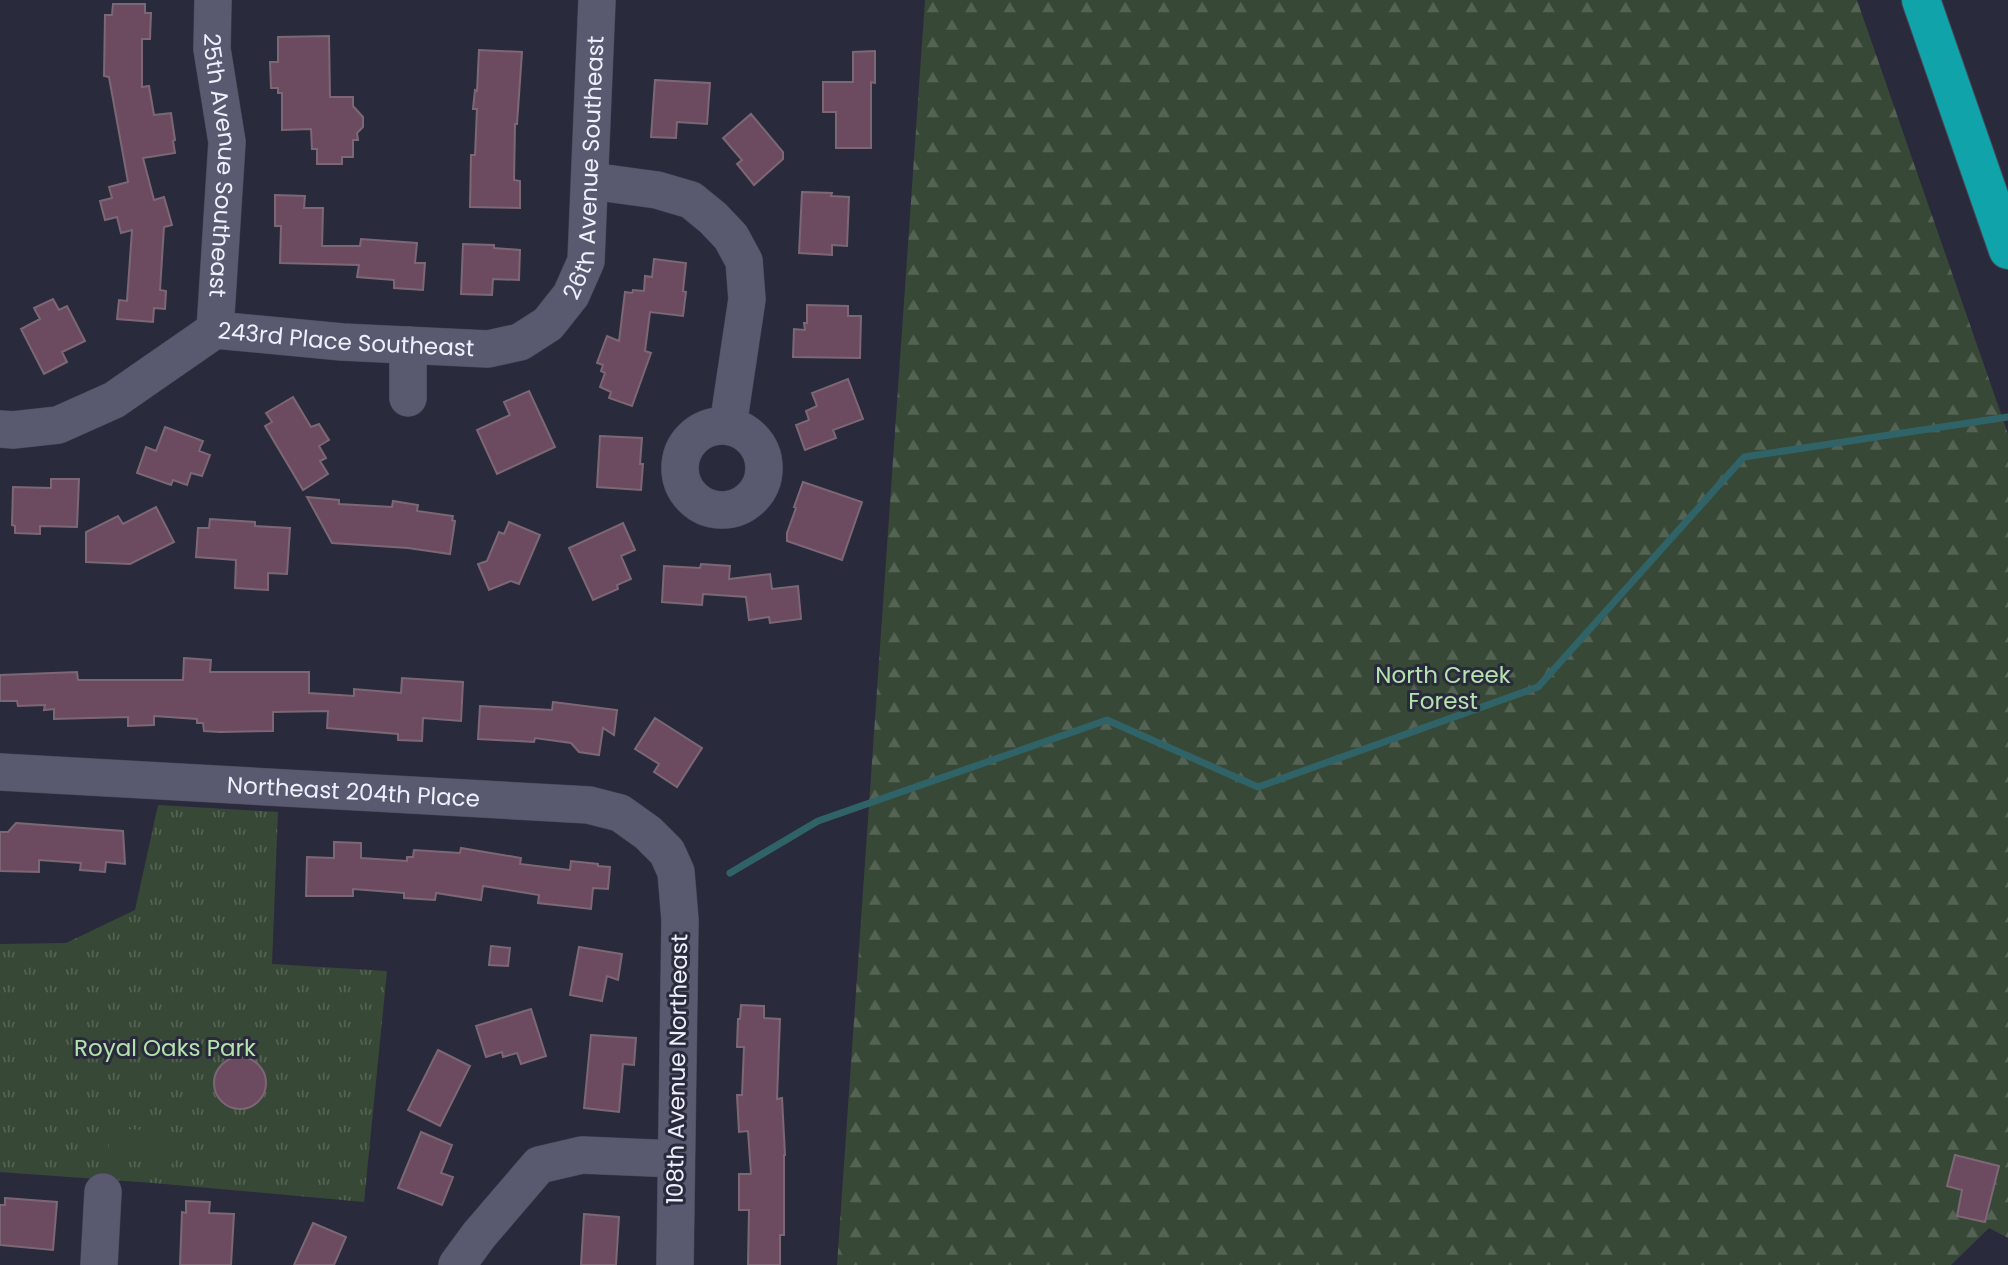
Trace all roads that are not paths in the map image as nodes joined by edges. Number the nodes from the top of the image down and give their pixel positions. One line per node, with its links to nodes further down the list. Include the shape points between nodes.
1 (213, 0): 9 (street, 25th Avenue Southeast, via 212,49 227,142)
2 (597, 0): 5 (street, 26th Avenue Southeast)
3 (1921, 0): 7 (highway)
4 (1942, 0): 6 (highway)
5 (591, 181): 8 (street, 26th Avenue Southeast, via 586,261 571,295); 12 (street, via 691,200 731,237 744,261 747,299)
6 (2008, 192)
7 (2008, 250)
8 (548, 324): 10 (street, 243rd Place Southeast, via 520,342 488,349)
9 (215, 330): 10 (street, 243rd Place Southeast); 13 (street, 243rd Place Southeast, via 114,400 58,425)
10 (408, 345): 11 (street)
11 (408, 398)
12 (728, 426)
13 (0, 429)
14 (0, 772): 15 (street, Northeast 204th Place, via 589,805 620,813 648,833 667,852)
15 (676, 872): 16 (street, 108th Avenue Northeast, via 680,920)
16 (676, 1160): 19 (street, via 582,1155 539,1165); 20 (street, 108th Avenue Northeast)
17 (103, 1192): 18 (street)
18 (99, 1265)
19 (457, 1265)
20 (675, 1265)

